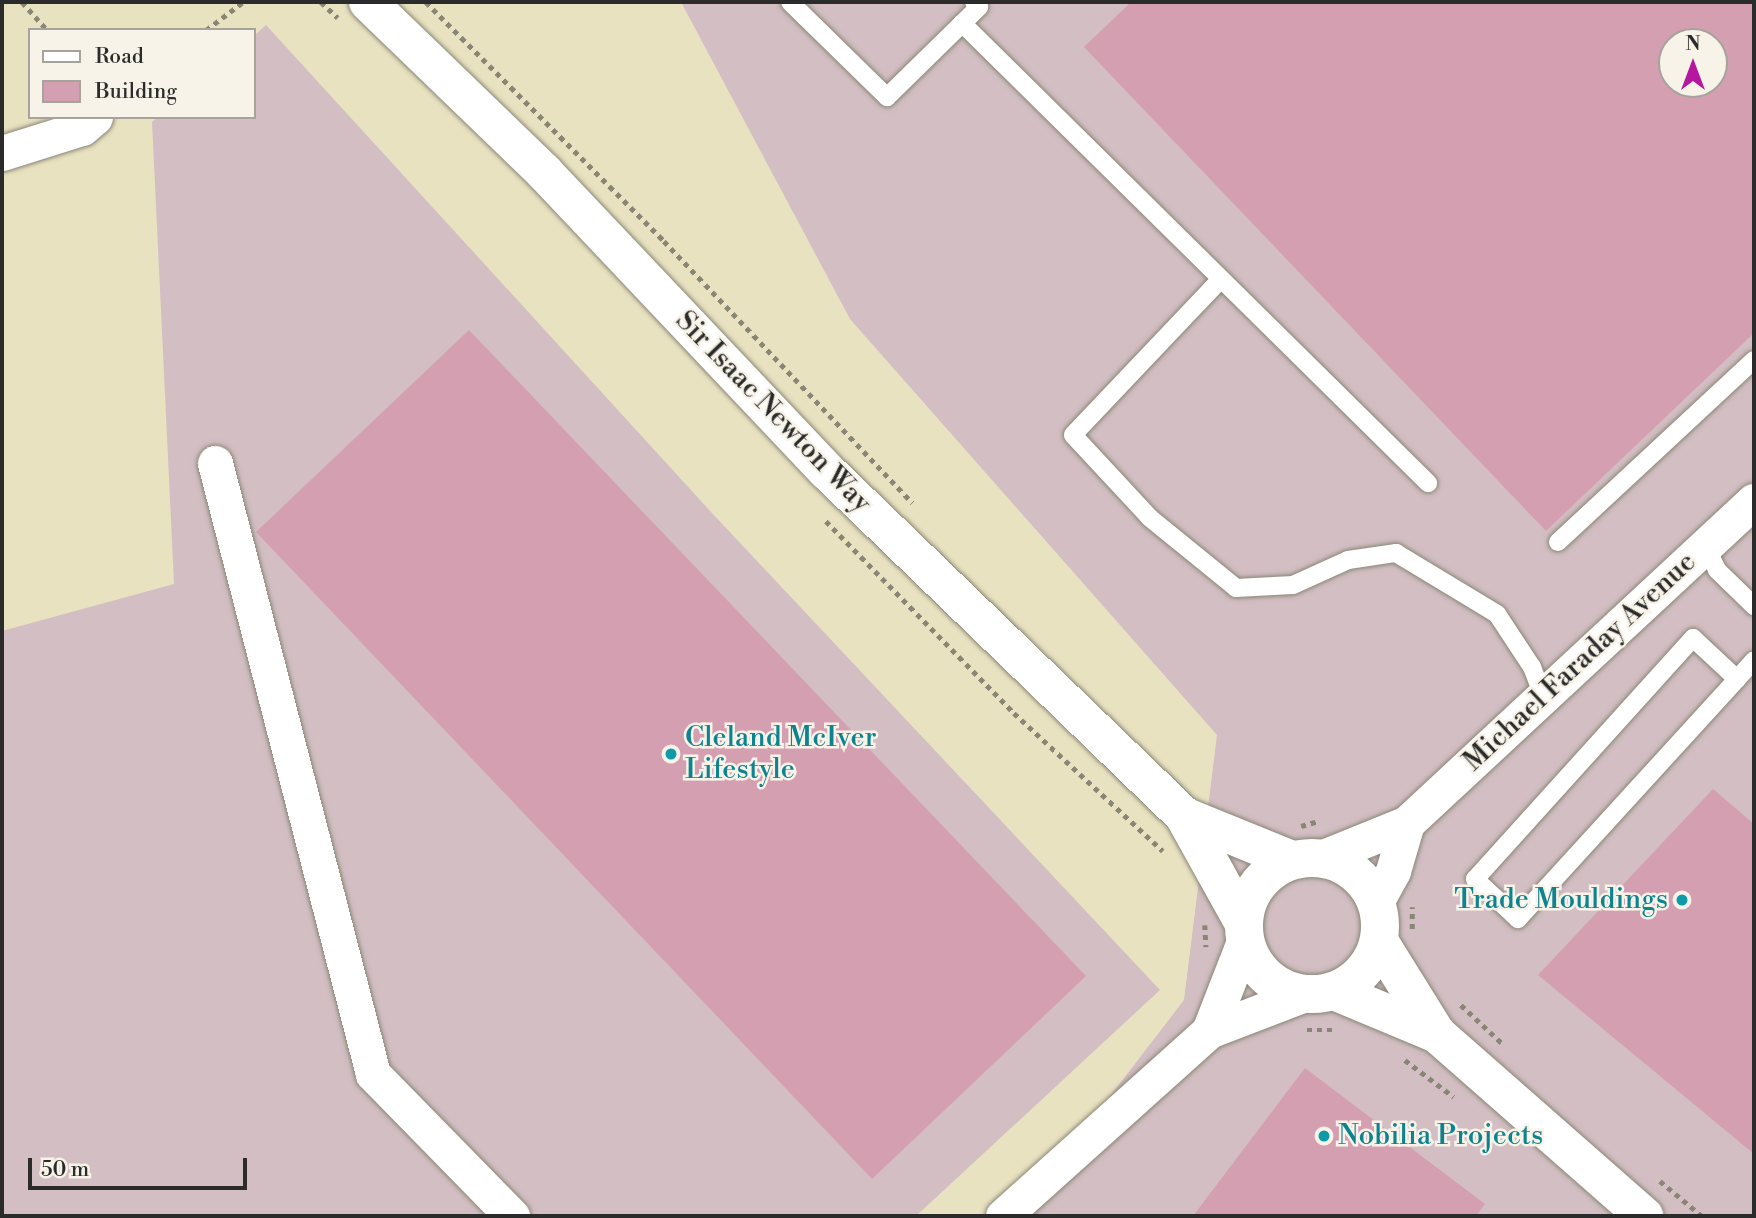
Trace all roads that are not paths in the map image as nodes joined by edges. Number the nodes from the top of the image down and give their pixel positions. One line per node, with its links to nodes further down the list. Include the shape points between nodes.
1 (368, 2): 18 (highway, Sir Isaac Newton Way, via 544,172 827,471)
2 (790, 2): 4 (lane, via 887,97)
3 (974, 2): 4 (lane, via 979,7)
4 (962, 23): 7 (lane)
5 (93, 119): 6 (street, via 82,128)
6 (2, 153)
7 (1219, 281): 10 (lane); 17 (lane, via 1073,435 1150,517 1236,588 1293,585 1348,560 1396,553 1497,614 1532,667)
8 (1754, 360): 12 (lane)
9 (215, 463): 27 (street, via 373,1074)
10 (1428, 483)
11 (1754, 501): 13 (street, Michael Faraday Avenue)
12 (1558, 542)
13 (1705, 545): 14 (lane, via 1717,570); 17 (street, Michael Faraday Avenue)
14 (1754, 606)
15 (1754, 660): 16 (lane)
16 (1737, 679): 16 (lane, via 1518,919 1475,879 1693,638)
17 (1543, 695): 19 (street, Michael Faraday Avenue)
18 (1184, 816): 20 (highway, Sir Isaac Newton Way); 22 (highway, Sir Isaac Newton Way)
19 (1407, 823): 20 (street); 21 (street, via 1394,871)
20 (1300, 848): 21 (highway, via 1354,872); 22 (highway, via 1258,884)
21 (1376, 902): 23 (highway)
22 (1244, 932): 24 (highway, via 1265,977); 25 (street)
23 (1379, 941): 24 (highway, via 1370,963 1355,980); 26 (highway)
24 (1319, 993): 25 (street); 26 (highway)
25 (1209, 1031): 28 (street)
26 (1437, 1034): 29 (highway)
27 (512, 1216)
28 (1003, 1216)
29 (1644, 1216)

